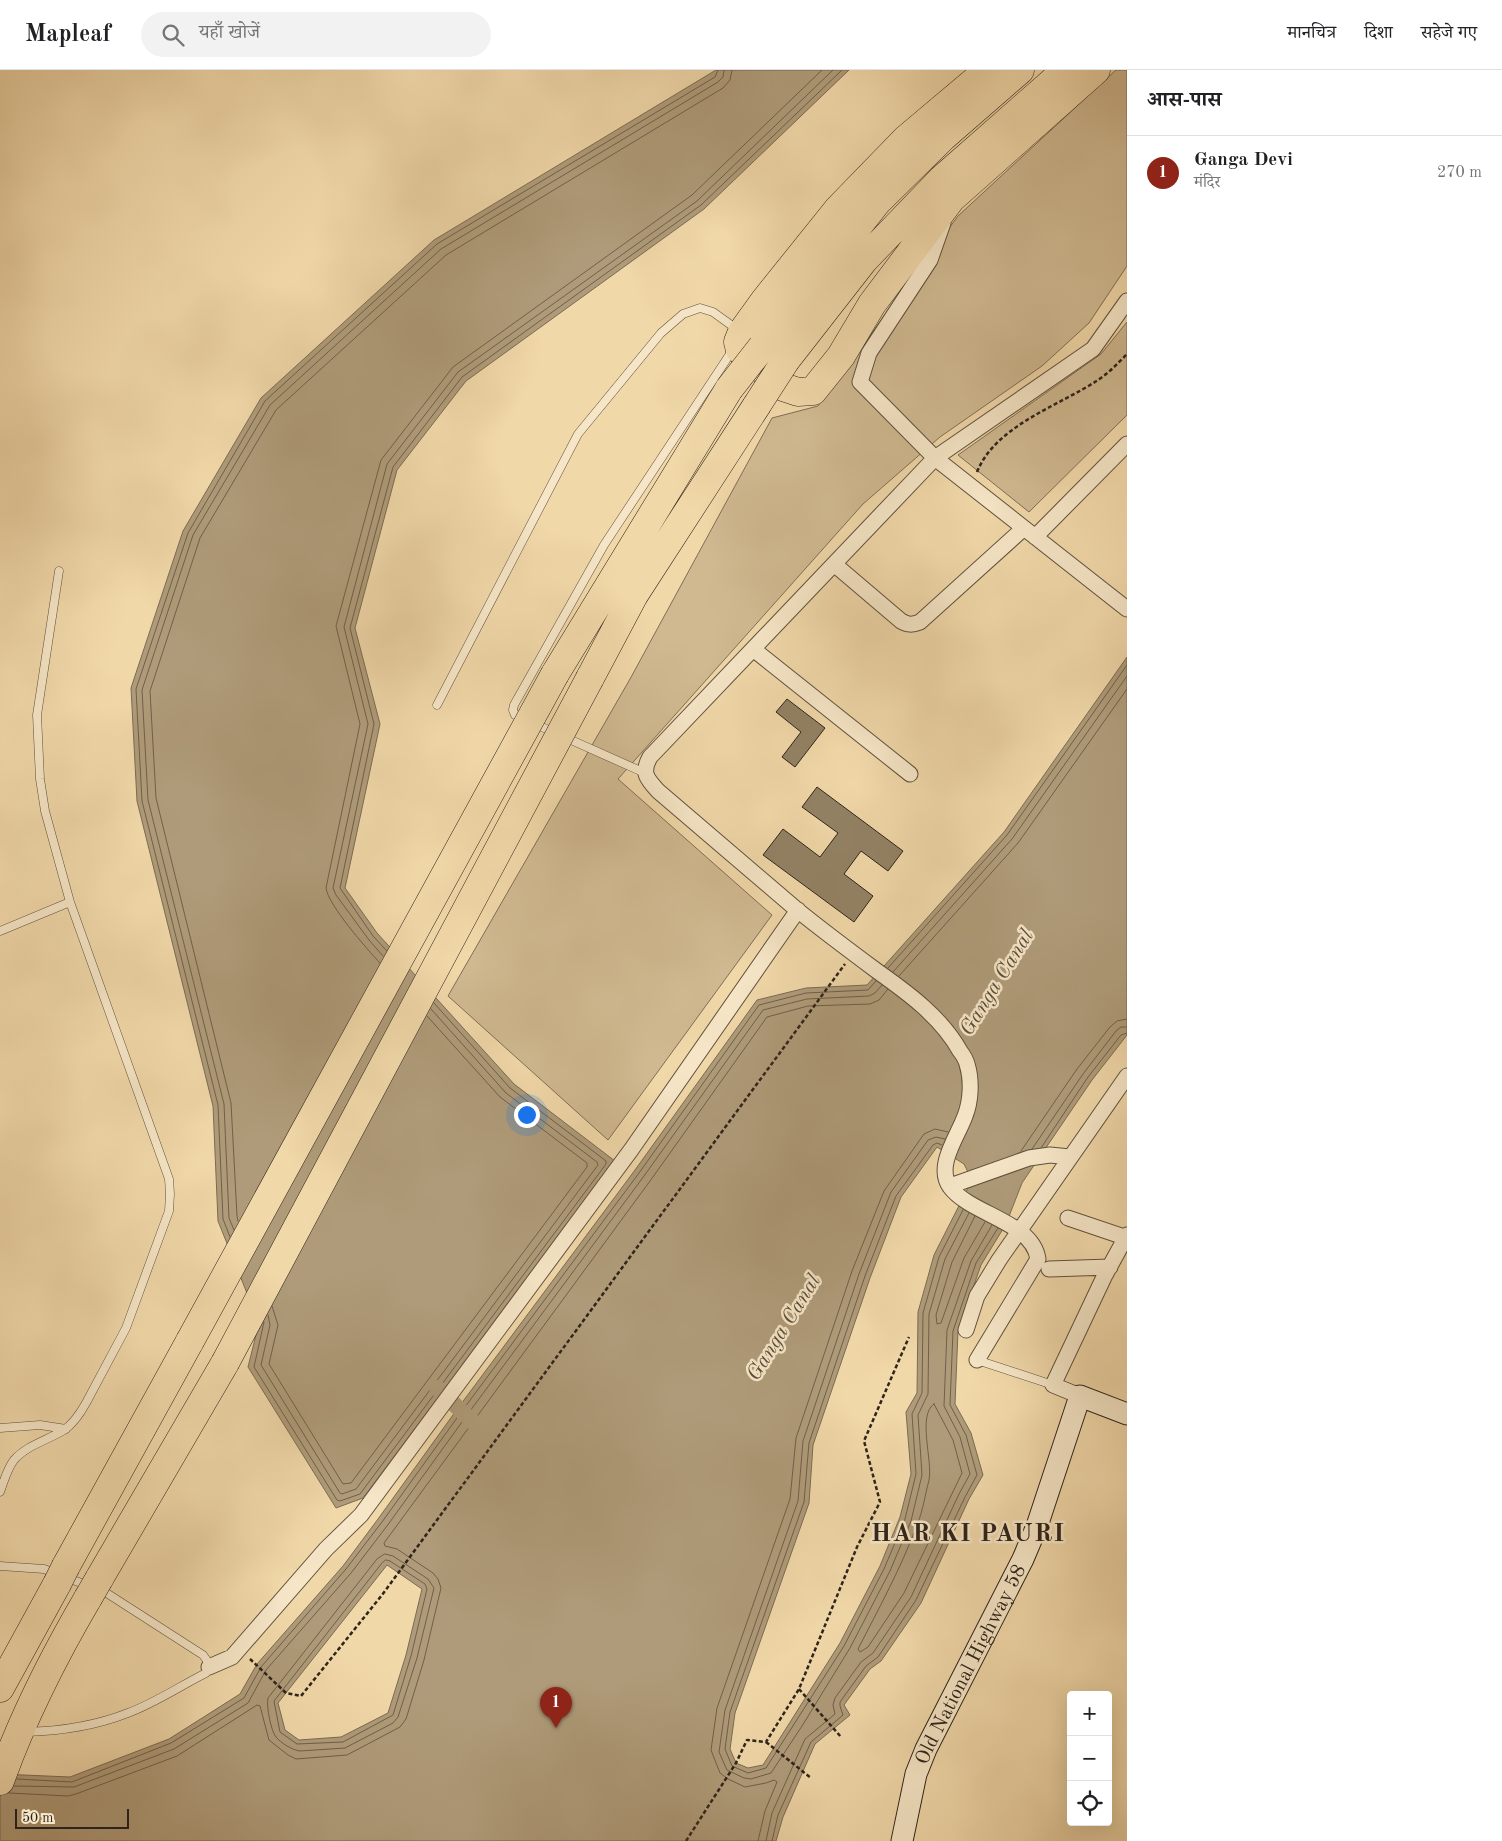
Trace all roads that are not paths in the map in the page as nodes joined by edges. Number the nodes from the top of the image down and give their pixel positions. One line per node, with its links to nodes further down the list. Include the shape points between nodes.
1 (988, 70): 7 (highway, via 906,138 838,209 764,300)
2 (1020, 70): 7 (highway, via 943,137 877,202)
3 (1066, 70): 40 (highway, bridge, via 942,179 864,260 786,360 634,596 225,1363 56,1653)
4 (1096, 70): 5 (highway)
5 (950, 200): 7 (highway, via 872,304 841,356 813,391 798,392 783,387 740,350); 9 (street, via 930,260 869,353 860,382)
6 (1127, 301): 9 (street, via 1093,349)
7 (747, 340): 15 (lane, via 713,312 700,308 683,314 661,333 578,434); 16 (lane, via 604,545 514,705 515,715); 39 (highway, bridge, via 729,389 555,674)
8 (1127, 444): 10 (street)
9 (935, 458): 10 (street); 11 (street)
10 (1030, 532): 11 (street, via 920,622 913,624 901,621); 13 (street)
11 (834, 564): 14 (street)
12 (59, 571): 18 (lane, via 37,715 45,811)
13 (1127, 609)
14 (753, 649): 16 (street, via 650,757); 17 (street)
15 (437, 705)
16 (645, 773): 19 (street, via 658,791)
17 (910, 774)
18 (70, 902): 20 (lane); 35 (lane, via 169,1179 170,1194 169,1211 126,1328 86,1403)
19 (798, 910): 23 (street, via 926,1010 952,1037 967,1064 970,1090 966,1115 948,1155 945,1175); 38 (street, via 631,1150 361,1515 326,1549 232,1657)
20 (0, 931)
21 (1127, 1076): 22 (street)
22 (1070, 1157): 23 (street, via 1029,1158); 25 (street)
23 (950, 1186): 25 (street, via 963,1199)
24 (1068, 1218): 26 (street)
25 (1013, 1227): 29 (street, via 977,1296); 30 (street, via 1036,1250 1038,1259)
26 (1127, 1237): 27 (street)
27 (1110, 1267): 28 (street); 31 (street)
28 (1049, 1269)
29 (966, 1330)
30 (977, 1360): 31 (lane)
31 (1053, 1385): 32 (street)
32 (1080, 1396): 33 (street); 42 (street, Old National Highway 58, via 1023,1559 926,1749 916,1774)
33 (1127, 1414)
34 (0, 1428): 35 (lane, via 40,1425)
35 (66, 1429): 36 (lane, via 25,1450 14,1460)
36 (0, 1492)
37 (0, 1566): 38 (lane, via 44,1569 105,1592 203,1655)
38 (209, 1667): 40 (lane, via 206,1673 128,1713)
39 (0, 1688)
40 (15, 1743): 41 (highway)
41 (0, 1781)
42 (902, 1841)

